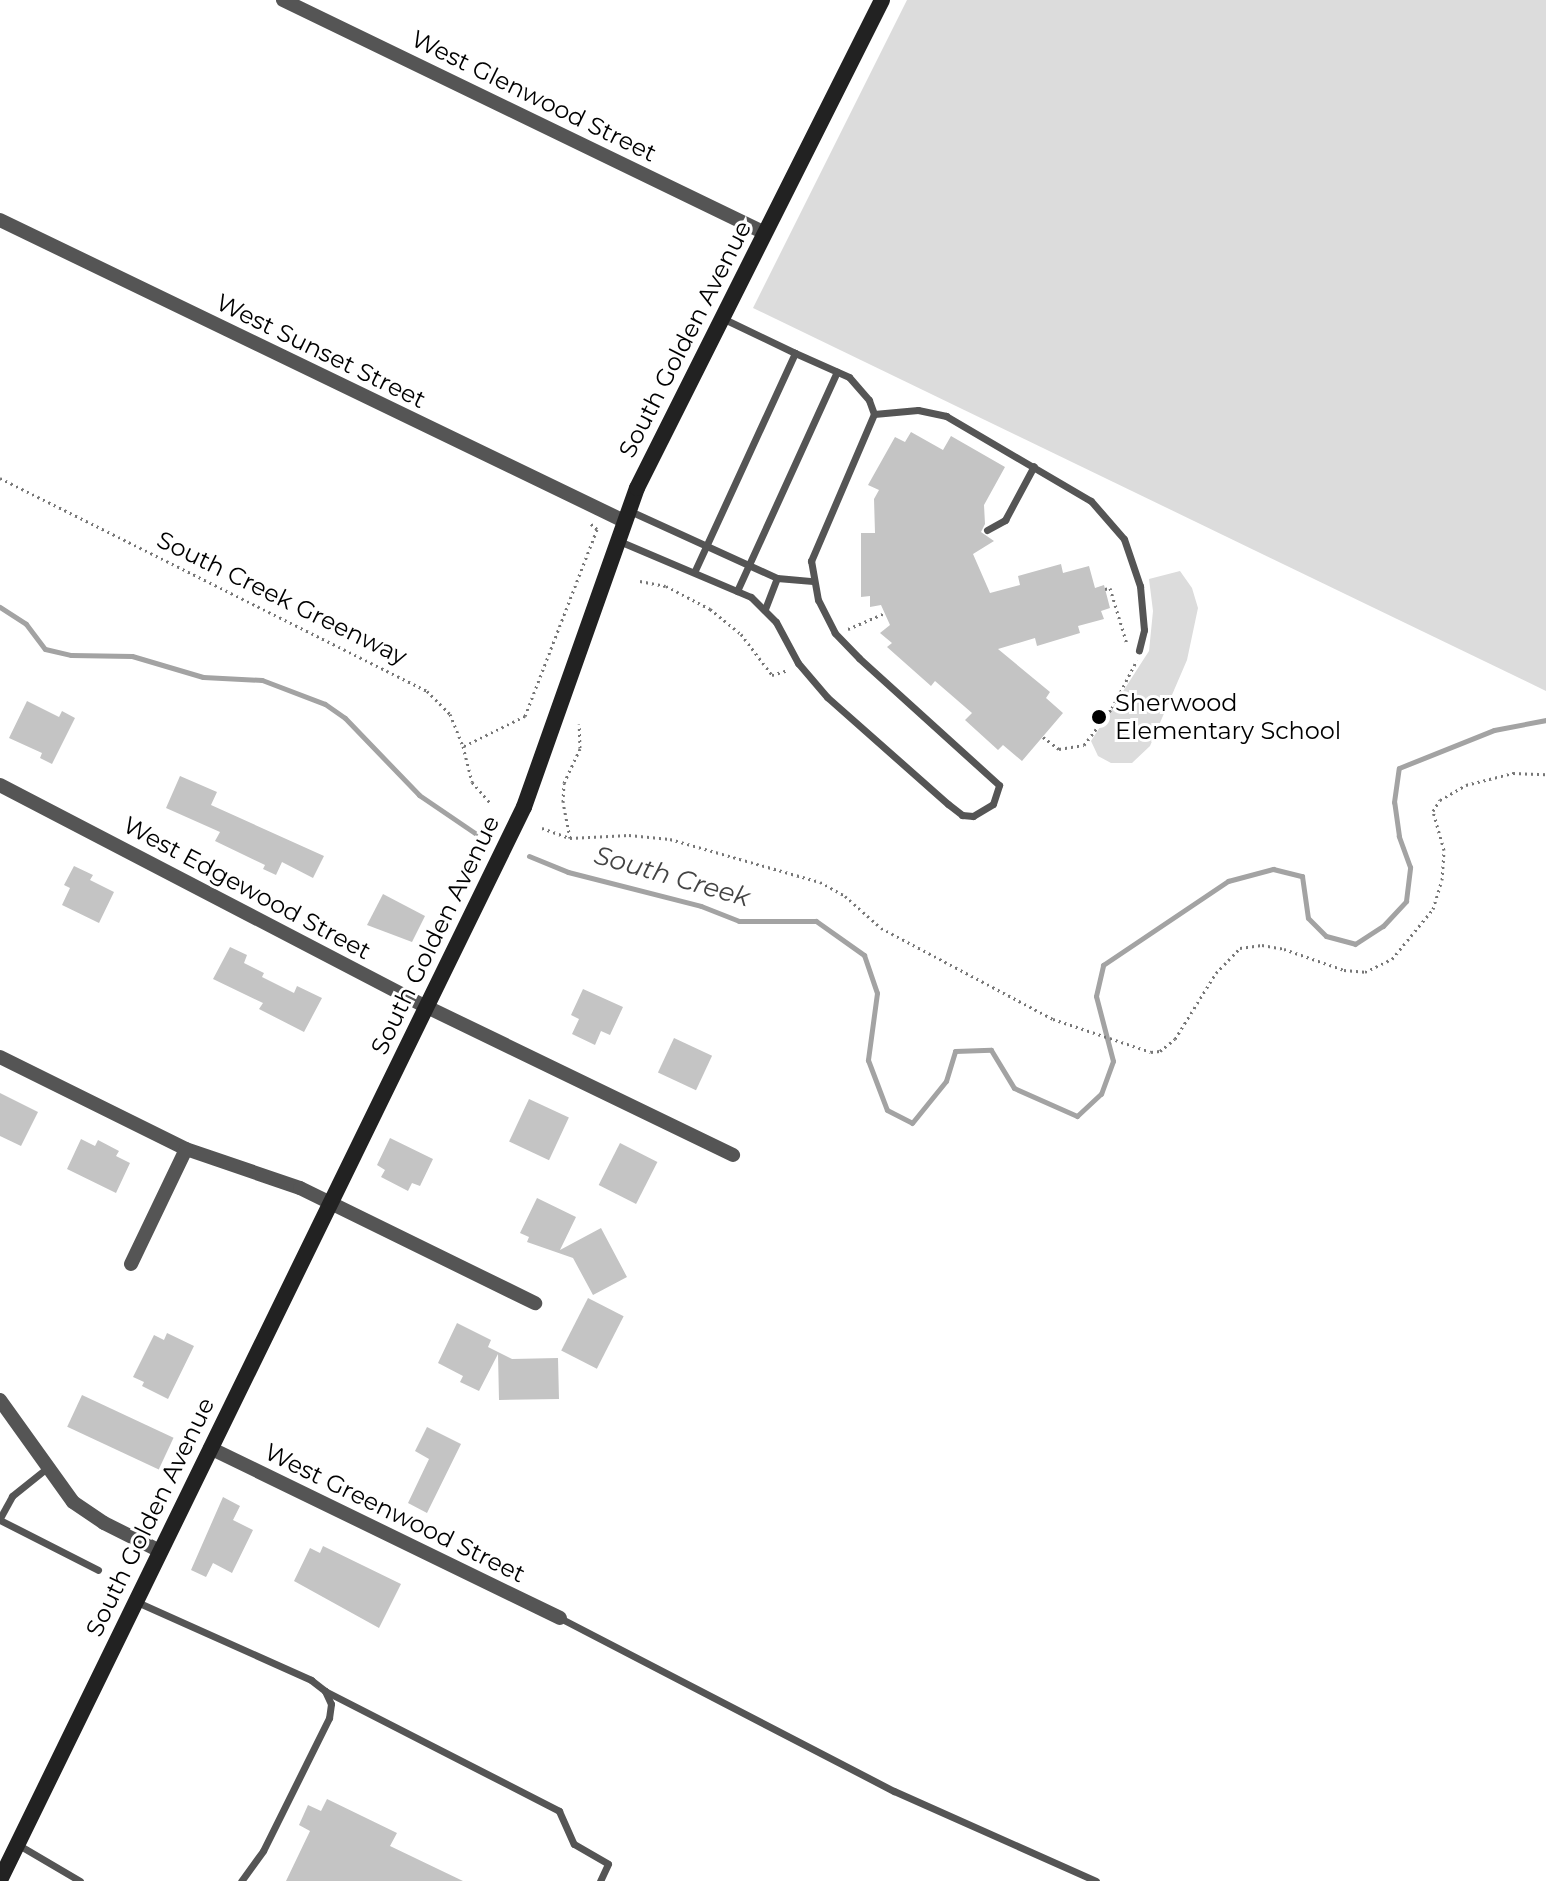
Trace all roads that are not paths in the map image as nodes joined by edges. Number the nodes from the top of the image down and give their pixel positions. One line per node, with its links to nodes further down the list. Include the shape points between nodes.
1 (283, 0): 4 (street, West Glenwood Street)
2 (882, 0): 4 (street, South Golden Avenue)
3 (0, 220): 10 (street, West Sunset Street, via 597,508)
4 (765, 233): 5 (street, South Golden Avenue)
5 (722, 318): 6 (lane); 10 (street, South Golden Avenue)
6 (795, 353): 7 (lane); 13 (lane)
7 (837, 372): 8 (lane, via 858,385); 14 (lane)
8 (874, 414): 9 (lane, via 918,410 946,416); 17 (lane, via 811,561)
9 (1034, 466): 11 (lane, via 1005,520); 20 (lane, via 1091,501 1124,539 1140,586 1144,630)
10 (626, 516): 12 (street, South Golden Avenue); 13 (lane)
11 (987, 530)
12 (617, 540): 15 (lane); 22 (street, South Golden Avenue, via 529,794)
13 (706, 547): 14 (lane); 15 (lane)
14 (748, 567): 16 (lane); 18 (lane)
15 (695, 570): 18 (lane)
16 (777, 578): 17 (lane); 19 (lane)
17 (813, 581): 19 (lane, via 837,635 999,785 984,812 962,815 827,697)
18 (737, 591): 19 (lane)
19 (765, 609)
20 (1139, 650)
21 (0, 785): 22 (street, West Edgewood Street)
22 (427, 1007): 25 (street, West Edgewood Street); 26 (street, South Golden Avenue)
23 (0, 1057): 24 (street)
24 (186, 1149): 26 (street); 27 (street)
25 (733, 1155)
26 (330, 1202): 28 (street); 30 (street, South Golden Avenue)
27 (131, 1264)
28 (535, 1303)
29 (0, 1400): 31 (street)
30 (210, 1448): 33 (street, South Golden Avenue); 36 (street, West Greenwood Street)
31 (47, 1468): 32 (lane, via 12,1496); 33 (street, via 84,1511)
32 (0, 1519): 34 (lane)
33 (160, 1551): 35 (street, South Golden Avenue)
34 (98, 1570)
35 (135, 1601): 37 (lane); 38 (street, South Golden Avenue)
36 (560, 1618): 43 (lane, via 894,1791)
37 (325, 1691): 41 (lane, via 331,1704 329,1718 263,1851); 42 (lane, via 559,1811 574,1844 608,1864)
38 (17, 1844): 39 (street, South Golden Avenue); 40 (lane)
39 (0, 1880)
40 (80, 1881)
41 (241, 1881)
42 (600, 1881)
43 (1096, 1881)

